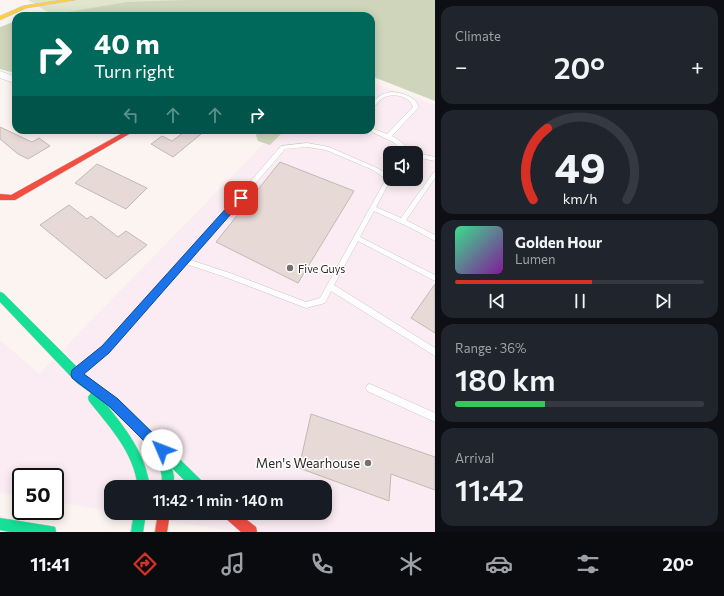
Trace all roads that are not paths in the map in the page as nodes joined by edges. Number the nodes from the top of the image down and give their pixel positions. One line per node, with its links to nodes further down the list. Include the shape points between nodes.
1 (72, 0): 2 (main road, via 25,7)
2 (14, 12)
3 (12, 13): 4 (main road)
4 (0, 18)
5 (0, 74): 6 (street)
6 (12, 79)
7 (375, 103): 10 (lane, via 390,94 399,95 415,103 416,107)
8 (375, 132): 10 (lane)
9 (124, 134): 17 (main road, via 12,198)
10 (388, 137): 11 (lane)
11 (402, 146)
12 (423, 156): 13 (lane)
13 (435, 159)
14 (383, 174): 22 (lane, via 327,148 307,145 283,147)
15 (435, 174): 19 (lane)
16 (385, 186): 18 (lane)
17 (0, 197)
18 (373, 208): 19 (lane); 20 (lane)
19 (402, 221): 21 (lane)
20 (357, 238): 23 (lane); 24 (lane)
21 (435, 238)
22 (185, 261): 24 (lane, via 306,305 322,301); 27 (lane, via 106,349)
23 (435, 278)
24 (330, 286): 26 (lane)
25 (0, 296): 27 (main road)
26 (435, 352)
27 (78, 376): 30 (main road, via 114,403); 31 (main road, via 136,453)
28 (370, 388): 29 (lane)
29 (435, 418)
30 (162, 450): 32 (main road); 33 (main road)
31 (144, 480)
32 (168, 480)
33 (193, 480)
34 (139, 520): 39 (main road)
35 (163, 520): 40 (main road)
36 (236, 520): 41 (main road)
37 (0, 524): 38 (main road)
38 (50, 532)
39 (137, 532)
40 (161, 532)
41 (251, 532)

